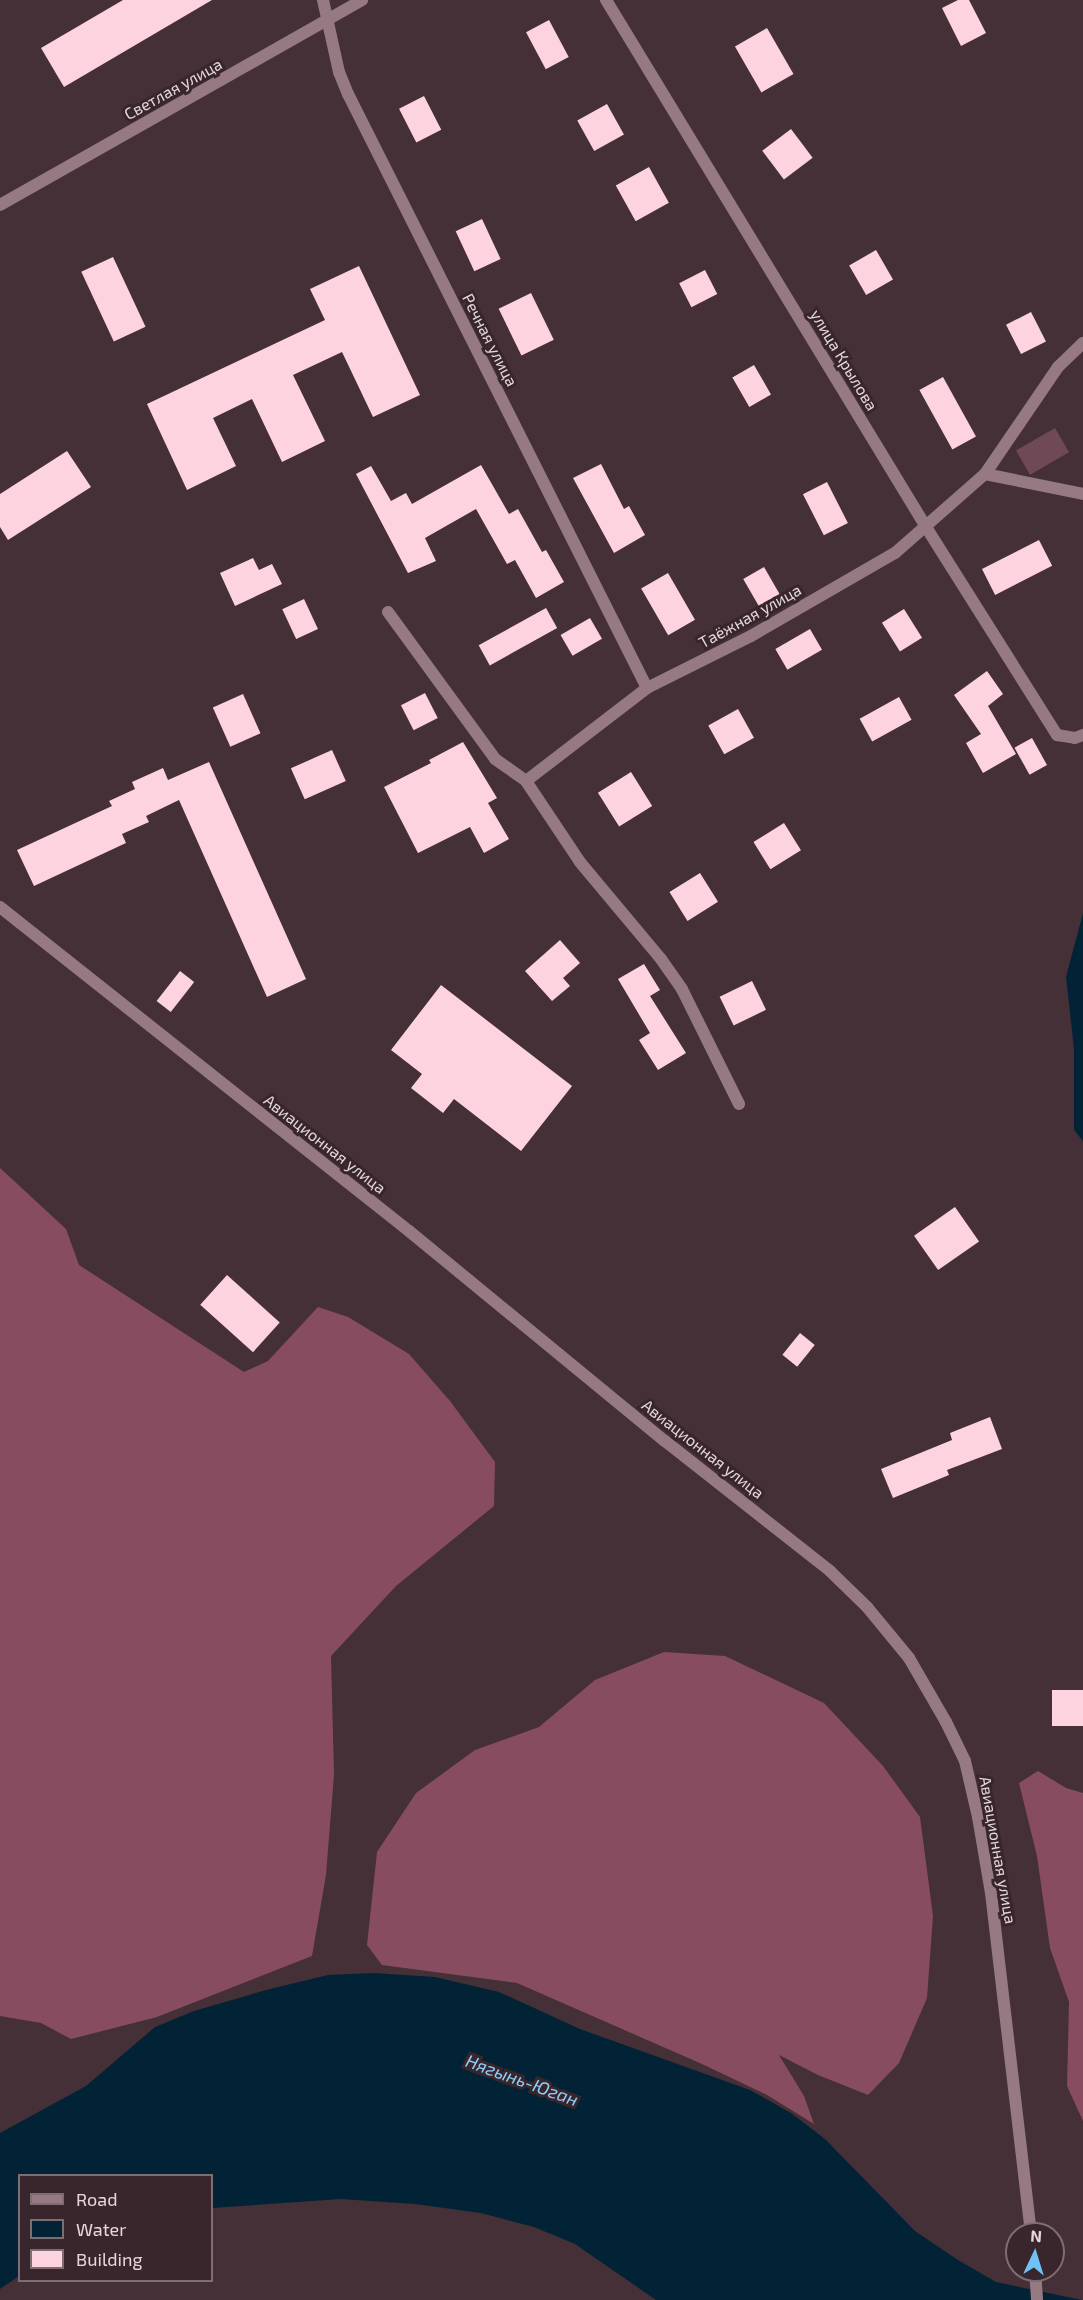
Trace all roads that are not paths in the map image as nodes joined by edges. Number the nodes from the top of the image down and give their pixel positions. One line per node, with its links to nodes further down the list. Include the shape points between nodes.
1 (323, 0): 4 (street, Речная улица)
2 (362, 0): 4 (street, Светлая улица)
3 (606, 0): 9 (street, улица Крылова)
4 (326, 21): 5 (street, Светлая улица); 11 (street, Речная улица, via 348,94)
5 (0, 205)
6 (1083, 343): 7 (street, Таёжная улица, via 1058,366)
7 (985, 474): 8 (street); 9 (street, Таёжная улица)
8 (1083, 494)
9 (926, 527): 11 (street, Таёжная улица, via 895,553 751,636); 12 (street, улица Крылова, via 1057,735)
10 (388, 612): 13 (street, via 495,759)
11 (647, 688): 13 (street, Таёжная улица)
12 (1083, 735)
13 (526, 781): 15 (street, via 580,862 682,989)
14 (0, 907): 16 (street, Авиационная улица, via 830,1571 867,1607 909,1658 965,1761 978,1817 993,1904)
15 (739, 1104)
16 (1030, 2222)
17 (1036, 2282): 18 (street)
18 (1037, 2300)

